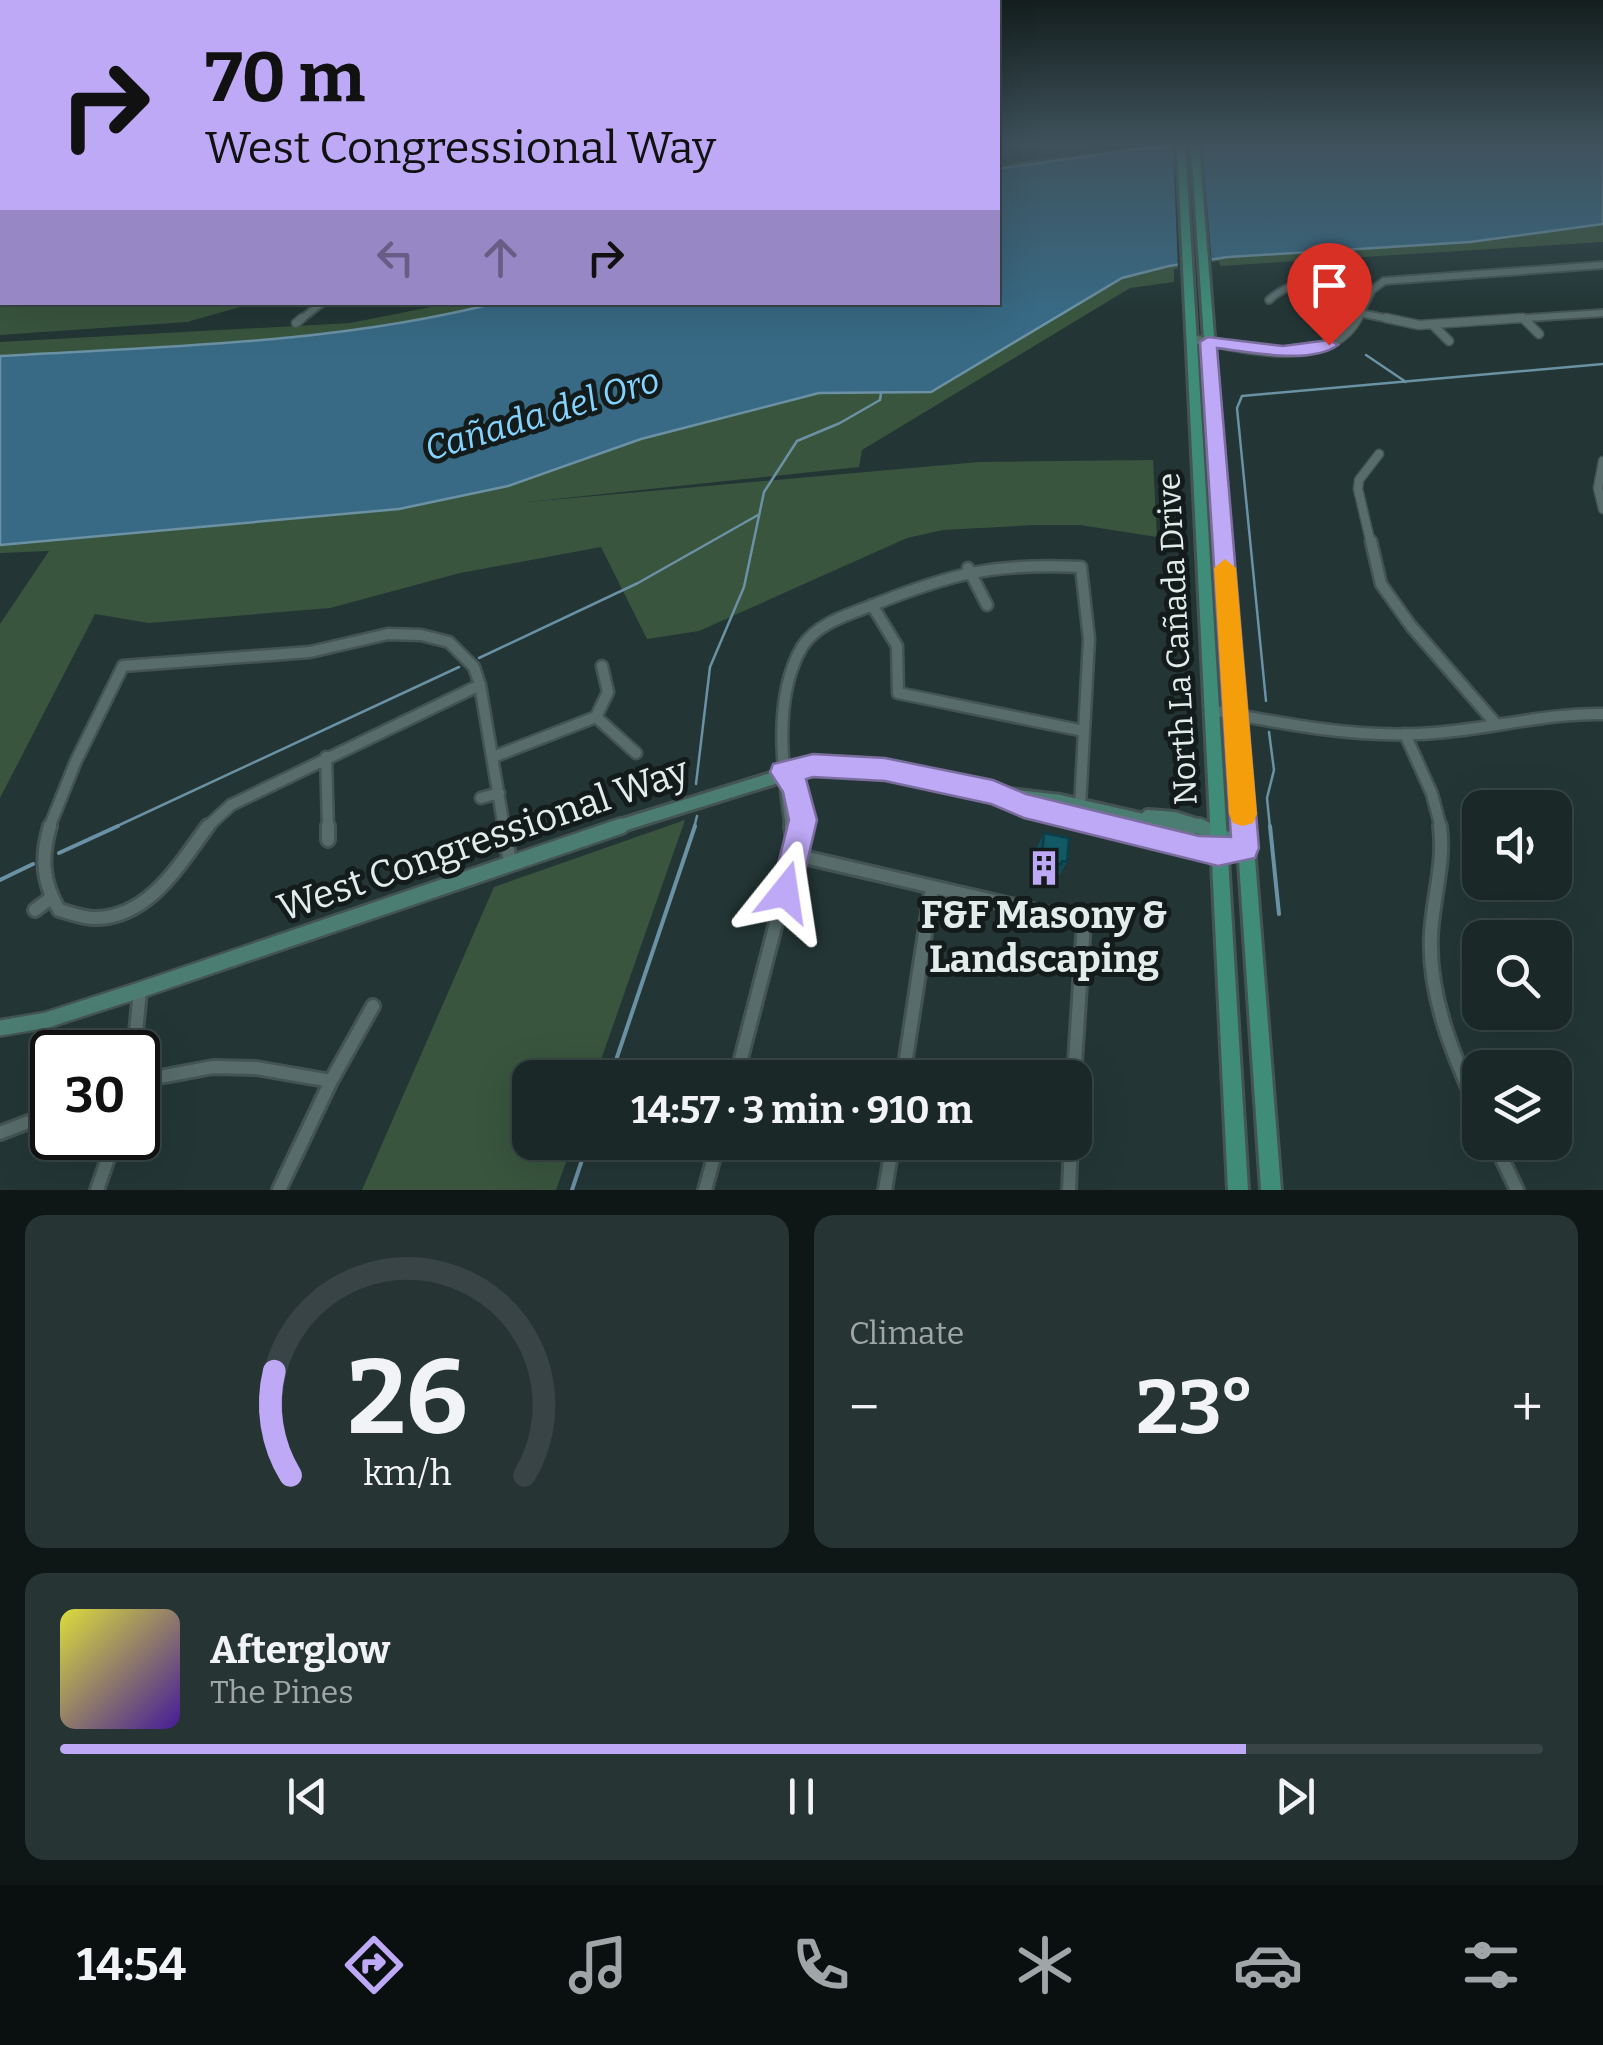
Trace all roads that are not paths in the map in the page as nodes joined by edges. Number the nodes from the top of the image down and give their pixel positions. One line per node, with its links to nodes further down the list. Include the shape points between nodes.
1 (1184, 201): 13 (main road, North La Cañada Drive)
2 (1198, 201): 16 (main road, North La Cañada Drive)
3 (1603, 265): 4 (street, via 1394,279)
4 (1369, 290): 5 (street, via 1332,282 1293,284); 7 (street)
5 (1269, 300)
6 (319, 305): 10 (street)
7 (1360, 313): 11 (street); 14 (street)
8 (1603, 313): 9 (street)
9 (1523, 318): 11 (street); 12 (street)
10 (296, 323)
11 (1433, 325): 15 (street)
12 (1539, 334)
13 (1191, 339): 16 (street); 28 (main road, North La Cañada Drive)
14 (1341, 340): 16 (street, via 1296,351); 17 (street)
15 (1449, 341)
16 (1208, 342): 30 (main road, North La Cañada Drive)
17 (1356, 348)
18 (1380, 454): 32 (street, via 1358,489 1382,584)
19 (1603, 461): 20 (street)
20 (1603, 509)
21 (968, 568): 22 (street); 23 (street); 33 (street, via 1081,567 1089,639)
22 (872, 605): 33 (street, via 902,654 898,693); 38 (street, via 820,628 798,654 781,736)
23 (987, 605)
24 (228, 658): 26 (street); 27 (street, via 421,635 460,649); 50 (street, via 123,666 51,825 43,862)
25 (602, 666): 31 (street, via 609,685)
26 (222, 672)
27 (480, 684): 36 (street); 37 (street)
28 (1211, 710): 30 (street); 43 (main road, North La Cañada Drive)
29 (1603, 714): 32 (street)
30 (1236, 715): 34 (street); 45 (main road, North La Cañada Drive)
31 (596, 718): 35 (street); 37 (street)
32 (1496, 724): 34 (street)
33 (1084, 731): 41 (street)
34 (1405, 734): 59 (street, via 1440,830 1430,933 1439,1005)
35 (636, 753)
36 (326, 757): 44 (street); 50 (street, via 231,805 143,902 94,920 59,910)
37 (493, 757): 39 (street)
38 (783, 772): 41 (street, West Congressional Way, via 865,766 993,792 1024,806); 47 (street); 48 (street, West Congressional Way)
39 (499, 793): 40 (street); 48 (street)
40 (481, 798)
41 (1080, 812): 42 (street, West Congressional Way)
42 (1142, 824): 43 (street, West Congressional Way); 46 (street, West Congressional Way)
43 (1218, 832): 45 (street, West Congressional Way); 46 (main road, North La Cañada Drive)
44 (328, 840)
45 (1245, 848): 46 (street, West Congressional Way); 75 (main road, North La Cañada Drive)
46 (1218, 853): 74 (main road, North La Cañada Drive)
47 (795, 855): 49 (street); 56 (street)
48 (510, 863): 52 (street, West Congressional Way)
49 (932, 887): 57 (street); 58 (street, via 1084,922)
50 (51, 898): 51 (street)
51 (34, 910)
52 (140, 990): 54 (street, West Congressional Way); 55 (street)
53 (374, 1006): 61 (street)
54 (0, 1028)
55 (136, 1030)
56 (741, 1060)
57 (906, 1060)
58 (1075, 1060)
59 (1462, 1075)
60 (160, 1078): 61 (street, via 213,1067)
61 (332, 1081): 70 (street)
62 (30, 1121): 63 (street)
63 (0, 1133)
64 (107, 1160): 69 (street)
65 (714, 1160): 71 (street)
66 (890, 1160): 72 (street)
67 (1070, 1160): 73 (street)
68 (1503, 1160): 76 (street)
69 (97, 1190)
70 (280, 1190)
71 (706, 1190)
72 (886, 1190)
73 (1069, 1190)
74 (1238, 1190)
75 (1271, 1190)
76 (1517, 1190)

